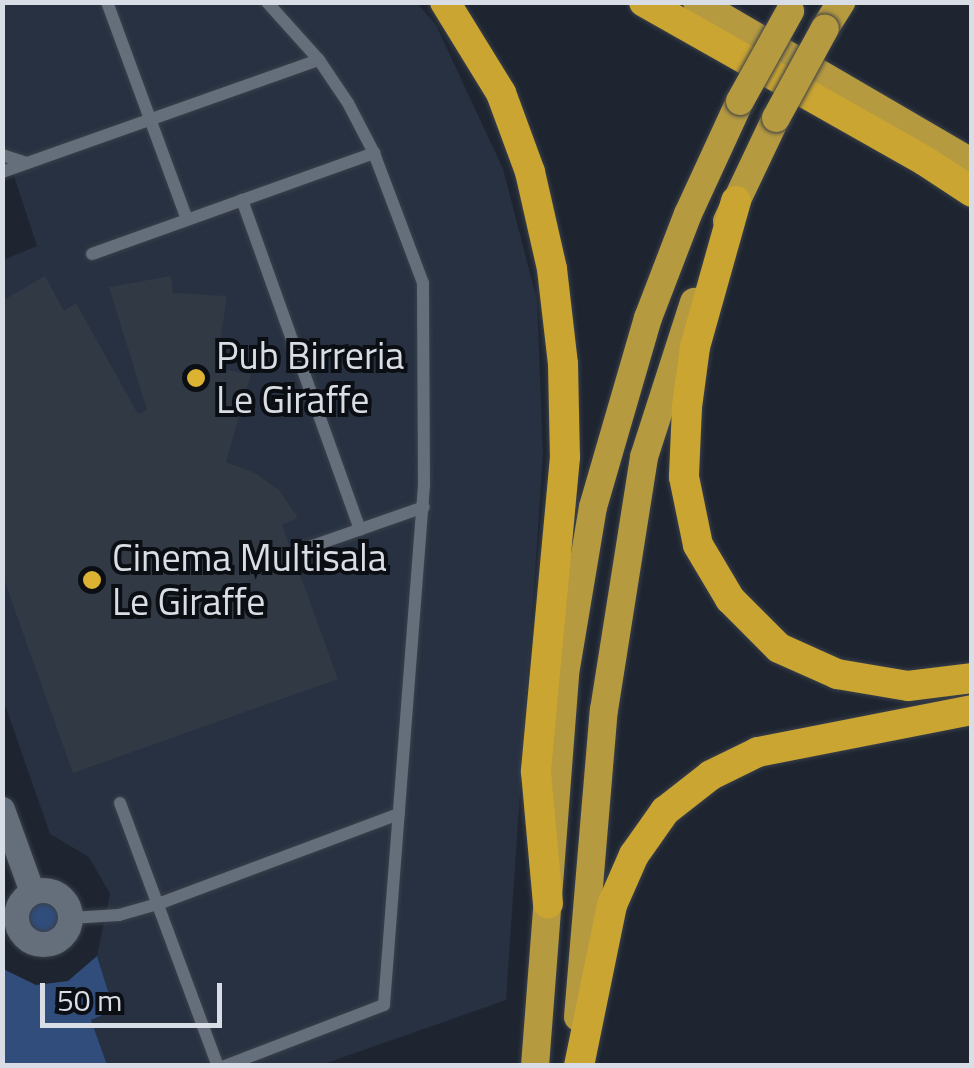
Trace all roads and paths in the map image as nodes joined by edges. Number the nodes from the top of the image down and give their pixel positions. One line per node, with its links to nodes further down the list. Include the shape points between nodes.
1 (107, 2): 9 (lane)
2 (267, 2): 8 (lane)
3 (445, 2): 29 (highway, via 501,94 530,172 552,269 563,364 565,457 536,772)
4 (644, 2): 15 (highway)
5 (697, 2): 13 (highway)
6 (841, 2): 17 (highway, bridge)
7 (792, 6): 29 (highway, bridge, via 688,214 648,318 593,507 565,674)
8 (319, 60): 9 (lane); 10 (lane)
9 (150, 120): 12 (lane); 18 (lane)
10 (374, 153): 16 (lane); 20 (lane, via 423,283)
11 (2, 155): 12 (lane)
12 (30, 163): 14 (lane)
13 (972, 163)
14 (2, 172)
15 (972, 192)
16 (242, 200): 18 (lane); 21 (lane)
17 (736, 200): 23 (highway, via 694,346 687,407 684,477 698,545 730,599 780,648 837,674 908,686); 35 (highway, via 688,319 644,457 604,710)
18 (186, 220): 19 (lane)
19 (92, 254)
20 (424, 506): 21 (lane); 27 (lane)
21 (360, 530): 22 (lane)
22 (301, 550)
23 (972, 678)
24 (972, 710): 35 (highway, via 758,752 711,775 665,811 612,905)
25 (120, 803): 30 (lane)
26 (2, 809): 28 (street)
27 (400, 814): 30 (lane); 33 (lane, via 384,1005)
28 (18, 901): 31 (street, via 47,890 61,896); 32 (street)
29 (548, 903): 34 (highway)
30 (158, 904): 31 (lane); 33 (lane)
31 (70, 918): 32 (street, via 54,942)
32 (14, 938)
33 (221, 1066)
34 (535, 1066)
35 (576, 1066)

